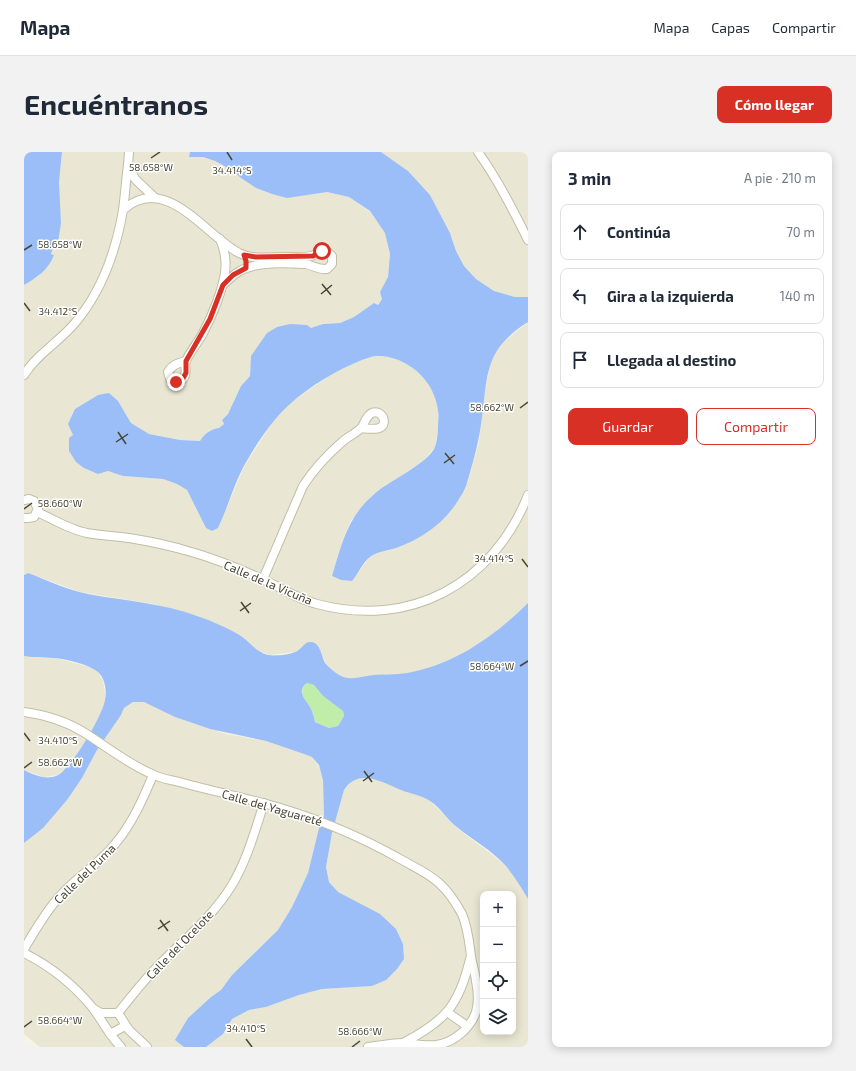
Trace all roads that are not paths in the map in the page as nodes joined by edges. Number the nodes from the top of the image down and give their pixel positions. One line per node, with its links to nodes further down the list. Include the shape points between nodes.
1 (129, 152): 3 (street)
2 (478, 152): 7 (street, via 492,171)
3 (128, 165): 4 (street, via 140,185); 5 (street)
4 (154, 197): 5 (street, via 137,200); 6 (street, via 182,210)
5 (123, 210): 14 (street, via 114,246 97,291 64,336 33,363)
6 (220, 238): 8 (street); 12 (street, via 226,261)
7 (528, 240)
8 (244, 255): 9 (street); 11 (street)
9 (313, 256): 10 (street); 10 (street, via 318,252 326,252 333,260 327,269)
10 (313, 266): 11 (street, via 293,263)
11 (246, 268): 12 (street, via 233,275)
12 (223, 285): 13 (street, via 210,319)
13 (186, 361)
14 (24, 375)
15 (361, 428): 20 (street, via 332,450 303,486)
16 (528, 494): 20 (street, Calle de la Vicuña, via 516,523 482,567 431,599 393,610 335,608 295,596)
17 (25, 498): 18 (street, via 36,504)
18 (37, 512): 19 (street, via 31,518); 20 (street, Calle de la Vicuña, via 86,533 136,539 187,551)
19 (25, 518)
20 (263, 579)
21 (24, 712): 22 (street, Calle del Yaguareté, via 56,719 84,732 126,761)
22 (153, 775): 23 (street, Calle del Yaguareté); 24 (street, Calle del Puma, via 126,830 105,856 60,896)
23 (264, 803): 26 (street, Calle del Yaguareté, via 342,829 428,874 448,892 461,913 470,940); 30 (street, Calle del Ocelote, via 241,869 222,900 204,922 158,966)
24 (24, 949)
25 (24, 953): 27 (street, via 64,979)
26 (471, 957): 28 (street, Calle del Yaguareté, via 460,991); 33 (street, Calle del Yaguareté, via 478,998 476,1012)
27 (92, 1008): 29 (street); 31 (street)
28 (447, 1012): 33 (street); 35 (street, Calle del Yaguareté, via 433,1025)
29 (106, 1013): 30 (street); 31 (street)
30 (118, 1013): 32 (street)
31 (102, 1022): 34 (street)
32 (125, 1026): 34 (street); 37 (street)
33 (467, 1026): 35 (street, Calle del Yaguareté, via 454,1038 436,1045)
34 (110, 1034): 36 (street)
35 (402, 1043): 38 (street, Calle del Yaguareté)
36 (121, 1047)
37 (147, 1047)
38 (368, 1047)

